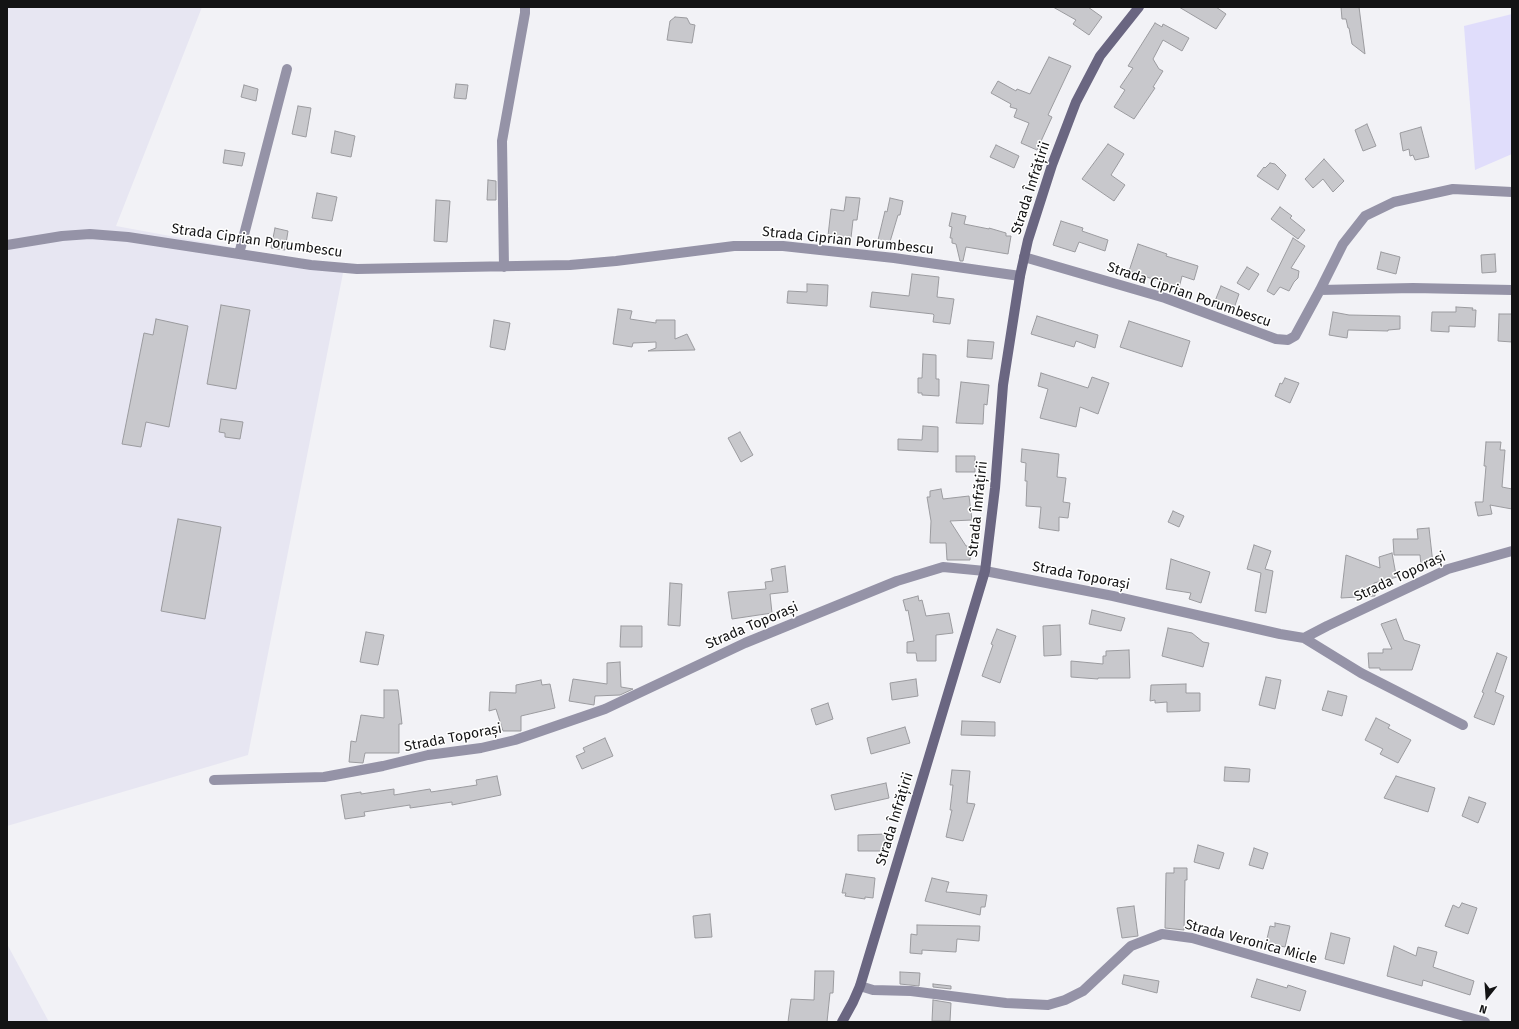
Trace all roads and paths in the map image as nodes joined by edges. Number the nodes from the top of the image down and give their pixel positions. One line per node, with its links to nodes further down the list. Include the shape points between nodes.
1 (526, 7): 8 (street, via 502,141)
2 (1138, 7): 7 (main road, Strada Înfrățirii, via 1100,56 1076,102 1052,165)
3 (287, 69): 6 (street)
4 (1512, 192): 10 (street, Strada Ciprian Porumbescu, via 1453,189 1394,202 1365,216 1342,244)
5 (7, 245): 6 (street, Strada Ciprian Porumbescu, via 90,234 128,237)
6 (239, 254): 8 (street, Strada Ciprian Porumbescu, via 357,269)
7 (1024, 257): 9 (main road, Strada Înfrățirii); 10 (street, Strada Ciprian Porumbescu, via 1165,298 1276,339 1288,340 1295,336)
8 (504, 267): 9 (street, Strada Ciprian Porumbescu, via 616,261 734,246 783,246 894,258)
9 (1020, 276): 13 (main road, Strada Înfrățirii, via 1003,385)
10 (1320, 290): 11 (street)
11 (1512, 290)
12 (1512, 551): 14 (street, Strada Toporași, via 1448,569)
13 (985, 571): 14 (street, Strada Toporași); 16 (street, Strada Toporași, via 942,567 897,581 745,643 605,709 514,740 324,777); 17 (main road, Strada Înfrățirii)
14 (1304, 638): 15 (street, Strada Toporași, via 1361,672)
15 (1463, 725)
16 (214, 780)
17 (860, 986): 18 (main road, Strada Înfrățirii); 19 (street, Strada Veronica Micle, via 873,990 911,991 1006,1003 1048,1005 1083,991 1131,946 1162,934 1192,938)
18 (842, 1022)
19 (1485, 1022)

